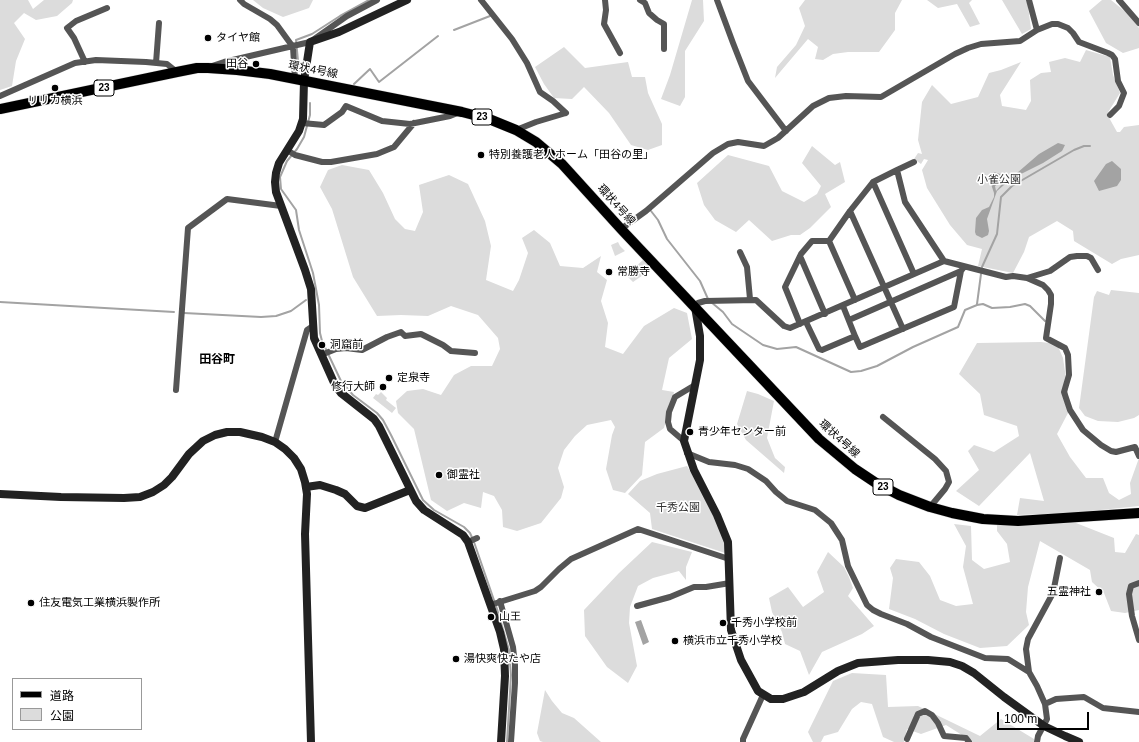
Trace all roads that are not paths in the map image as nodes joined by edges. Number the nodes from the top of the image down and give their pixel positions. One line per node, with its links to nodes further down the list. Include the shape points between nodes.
1 (240, 0): 16 (street, via 270,19)
2 (377, 0): 15 (street, via 347,16)
3 (407, 0): 10 (street)
4 (481, 0): 30 (street, via 512,39 527,63 540,92 566,113)
5 (605, 0): 18 (street, via 604,24)
6 (640, 0): 17 (street, via 645,3 649,13 664,24)
7 (717, 0): 31 (street, via 748,81)
8 (1029, 0): 14 (street)
9 (1120, 0): 13 (street)
10 (392, 3): 15 (street, via 339,32)
11 (107, 8): 19 (street, via 76,21 67,28)
12 (160, 23): 20 (street)
13 (1139, 23)
14 (1037, 30): 27 (street, via 1052,24 1063,25 1073,32 1079,42 1112,54 1118,81 1124,93 1119,106); 31 (street, via 1020,42 980,44 961,51 881,97 829,98 813,106)
15 (310, 42): 16 (street); 23 (street)
16 (296, 46): 21 (street); 23 (street)
17 (664, 49)
18 (620, 53)
19 (85, 62): 20 (street, via 96,60); 24 (street, via 75,63)
20 (156, 63): 22 (street, via 167,64)
21 (208, 68): 22 (main road, 環状4号線 / 23); 23 (main road, 環状4号線 / 23, via 270,74)
22 (177, 72): 25 (main road, 環状4号線 / 23)
23 (300, 80): 26 (main road, 環状4号線 / 23); 28 (street)
24 (0, 96)
25 (0, 109)
26 (462, 112): 29 (street); 30 (main road, 環状4号線 / 23)
27 (1110, 115)
28 (306, 123): 29 (street, via 324,125 346,106 382,121); 32 (street, via 299,131)
29 (414, 123): 32 (street, via 394,147 377,154 322,162)
30 (516, 130): 38 (main road, 環状4号線 / 23, via 536,142 562,164)
31 (786, 131): 38 (street, via 764,146 738,142 728,144 713,153 646,211)
32 (291, 153): 36 (street, via 276,173 276,192)
33 (914, 162): 34 (street)
34 (897, 170): 35 (street); 42 (street, via 905,202)
35 (873, 182): 37 (street); 45 (street)
36 (281, 206): 56 (street, via 310,290); 62 (street, via 227,199 188,228)
37 (850, 211): 39 (street); 47 (street)
38 (621, 229): 52 (main road, 環状4号線 / 23)
39 (829, 241): 41 (street, via 812,241); 49 (street)
40 (740, 252): 48 (street, via 747,267)
41 (800, 256): 53 (street); 55 (street, via 785,287)
42 (944, 261): 43 (street); 45 (street)
43 (963, 269): 46 (street); 50 (street); 57 (street, via 954,307)
44 (1098, 270): 46 (street, via 1091,258 1077,256 1070,257 1050,271)
45 (914, 274): 47 (street)
46 (1027, 278): 67 (street, via 1043,285 1051,296 1046,338 1065,348 1068,355 1069,375 1064,392 1070,410 1083,430 1101,445 1116,452 1135,446)
47 (884, 287): 49 (street); 50 (street)
48 (750, 299): 52 (street, via 707,301 698,303); 55 (street, via 757,301 784,326 790,328)
49 (855, 300): 51 (street)
50 (890, 302): 54 (street); 57 (street)
51 (843, 306): 53 (street); 54 (street)
52 (695, 307): 61 (street, via 700,336 700,360); 71 (main road, 環状4号線 / 23, via 833,452 876,483)
53 (825, 314): 55 (street)
54 (848, 320): 58 (street)
55 (803, 323): 58 (street, via 822,350)
56 (313, 326): 59 (street, via 314,338); 65 (street, via 307,330)
57 (903, 329): 58 (street, via 860,347)
58 (855, 336)
59 (325, 353): 60 (street, via 346,348 362,350 401,332 405,336 421,334 451,351); 69 (street, via 334,382 341,393 379,426)
60 (474, 353)
61 (695, 385): 64 (street); 64 (street, via 675,397 669,412 670,429)
62 (176, 390)
63 (883, 418): 71 (street, via 935,459 946,471 949,482)
64 (684, 441): 66 (street)
65 (275, 442): 68 (street, via 298,463); 70 (street, via 240,432 215,435 193,449 164,485 140,497)
66 (687, 452): 74 (street, via 723,529 728,542); 81 (street, via 709,462 748,469 787,501 815,510 831,523 842,540 848,566 867,605 873,610 985,658 1008,659)
67 (1139, 456)
68 (306, 487): 69 (street, via 320,486 336,490 345,494 357,506 365,508); 87 (street)
69 (410, 490): 78 (street, via 424,510 472,540)
70 (0, 494)
71 (930, 507): 72 (main road, 環状4号線 / 23, via 983,519 1018,521)
72 (1139, 513)
73 (1060, 558): 81 (street, via 1053,593 1028,638 1026,649)
74 (729, 559): 75 (street); 77 (street, via 638,529 571,559 535,591)
75 (730, 583): 79 (street, via 694,587); 82 (street, via 730,620 735,643 754,686)
76 (1139, 583): 80 (street, via 1131,586 1129,594)
77 (500, 601): 78 (street); 89 (street, via 513,647 515,665)
78 (490, 605): 88 (street, via 500,632 505,660)
79 (637, 606)
80 (1139, 640)
81 (1029, 672): 83 (street)
82 (763, 695): 85 (street, via 771,699 783,699 804,692 838,670 858,663 928,660 950,662 974,673); 90 (street)
83 (1045, 704): 84 (street, via 1056,699 1084,698 1103,708); 85 (street, via 1047,719)
84 (1139, 712)
85 (1044, 726): 92 (street); 93 (street)
86 (907, 739): 91 (street, via 918,714 925,711 932,715 944,736 966,738)
87 (310, 742)
88 (501, 742)
89 (511, 742)
90 (743, 742)
91 (969, 742)
92 (1037, 742)
93 (1079, 742)

